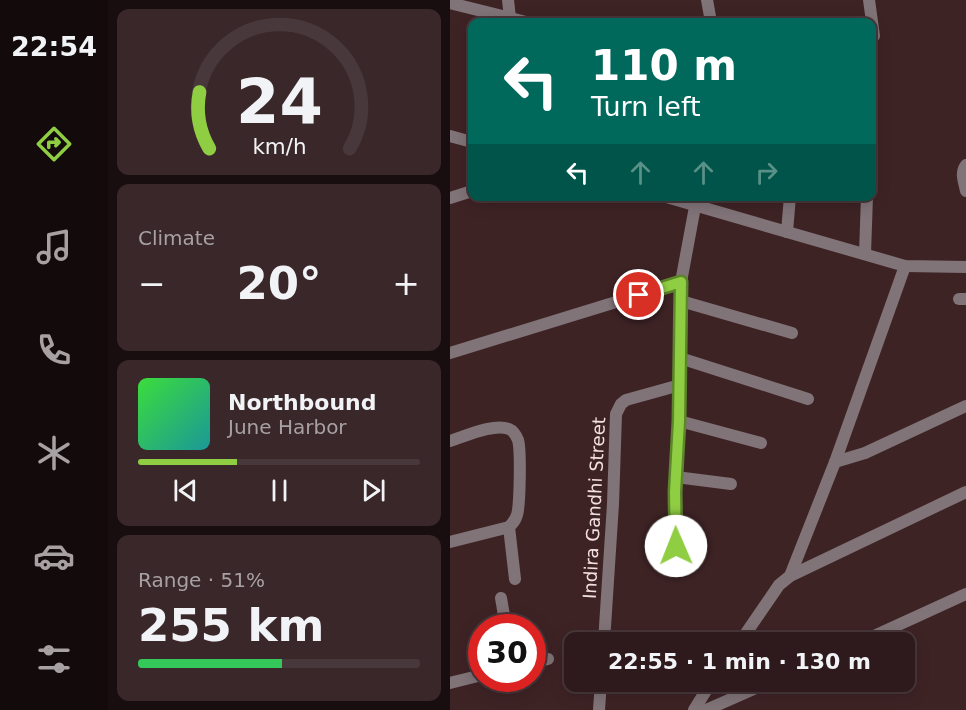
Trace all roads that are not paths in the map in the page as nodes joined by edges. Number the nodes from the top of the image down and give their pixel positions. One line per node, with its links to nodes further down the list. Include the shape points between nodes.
1 (508, 0): 5 (street)
2 (708, 0): 6 (street)
3 (869, 0): 7 (street)
4 (450, 3): 5 (street)
5 (510, 18)
6 (710, 18)
7 (872, 18)
8 (450, 136): 9 (street)
9 (468, 141)
10 (966, 165): 12 (street)
11 (468, 191): 13 (street)
12 (966, 191)
13 (450, 198)
14 (696, 201): 17 (street); 21 (street)
15 (790, 201): 17 (street)
16 (867, 201): 18 (street)
17 (787, 232): 18 (street)
18 (865, 254): 19 (street)
19 (905, 266): 20 (street); 32 (street)
20 (966, 267)
21 (681, 282): 22 (street); 24 (street)
22 (681, 301): 23 (street); 25 (street)
23 (792, 333)
24 (450, 353)
25 (680, 358): 26 (street); 27 (street)
26 (680, 385): 29 (street); 44 (street, Indira Gandhi Street, via 626,400 616,414)
27 (808, 399)
28 (966, 406): 32 (street, via 865,453)
29 (679, 421): 31 (street); 33 (street)
30 (450, 441): 36 (street, via 497,427 513,431 519,454 518,509 515,522)
31 (761, 443)
32 (835, 462): 39 (street)
33 (676, 477): 34 (street); 38 (street)
34 (732, 484)
35 (966, 492): 39 (street)
36 (509, 527): 37 (street); 40 (street)
37 (450, 542)
38 (676, 546)
39 (790, 576): 45 (street, via 779,585)
40 (515, 579)
41 (966, 594): 46 (street)
42 (501, 598): 43 (street)
43 (504, 614)
44 (605, 632)
45 (747, 632)
46 (883, 632)
47 (468, 678): 48 (street)
48 (450, 683)
49 (600, 692): 52 (street)
50 (705, 692): 53 (street)
51 (747, 692): 54 (street)
52 (599, 710)
53 (694, 710)
54 (706, 710)

